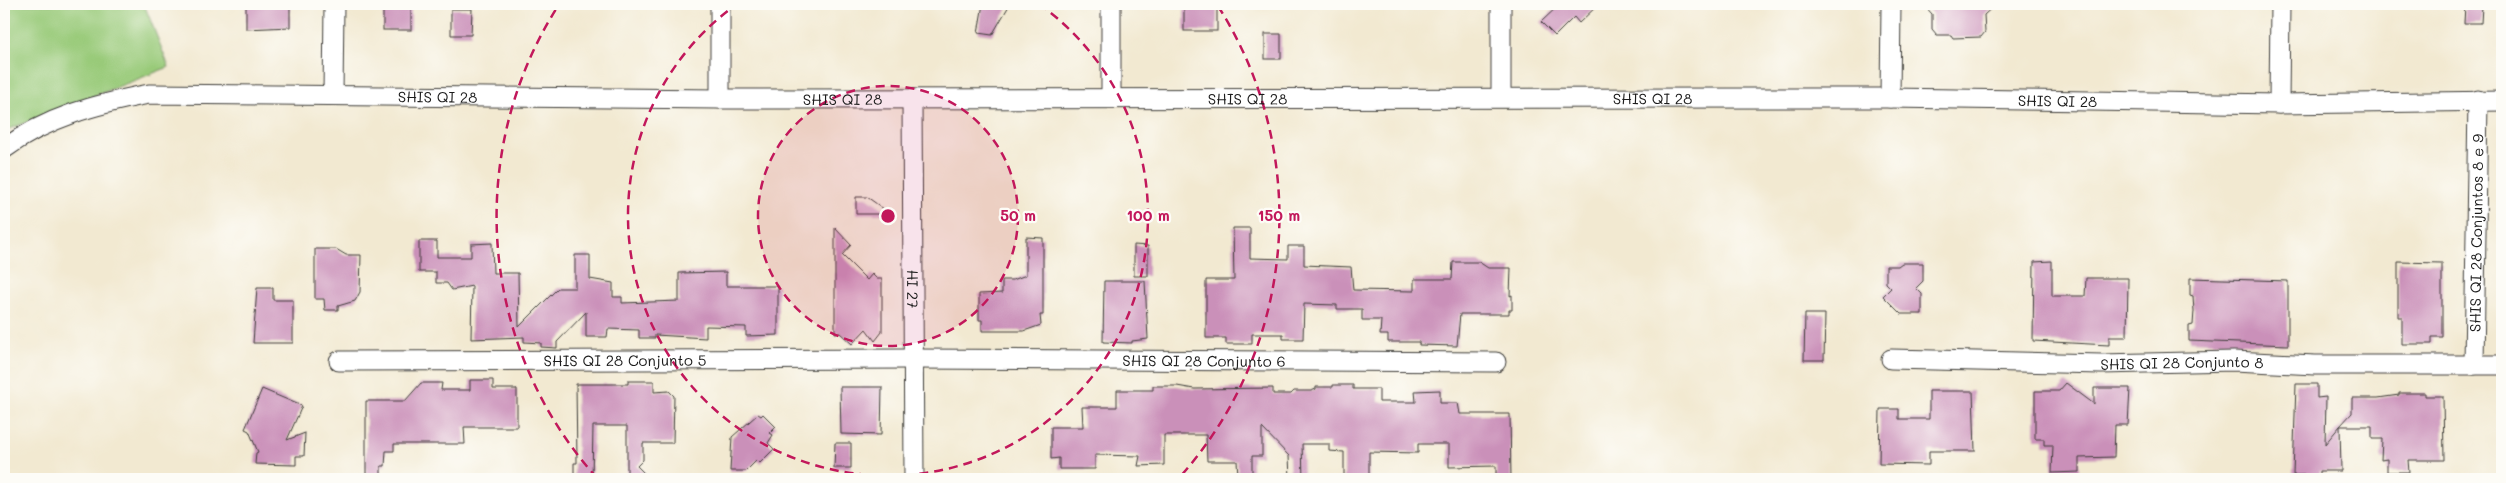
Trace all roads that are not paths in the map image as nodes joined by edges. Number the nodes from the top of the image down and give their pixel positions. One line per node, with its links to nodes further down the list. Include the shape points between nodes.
1 (334, 4): 7 (street)
2 (720, 4): 11 (street)
3 (1111, 4): 8 (street)
4 (1501, 4): 9 (street)
5 (1891, 4): 10 (street)
6 (2280, 4): 15 (street)
7 (333, 95): 11 (street, SHIS QI 28); 16 (street, SHIS QI 28, via 149,94 63,116 25,133)
8 (1111, 98): 9 (street, SHIS QI 28); 12 (street, SHIS QI 28)
9 (1501, 98): 10 (street, SHIS QI 28)
10 (1890, 98): 15 (street, SHIS QI 28)
11 (720, 99): 12 (street, SHIS QI 28)
12 (912, 99): 17 (street, HI 27)
13 (2478, 100): 14 (street, SHIS QI 28); 15 (street, SHIS QI 28); 21 (street, SHIS QI 28 Conjuntos 8 e 9)
14 (2502, 101)
15 (2279, 104)
16 (4, 149)
17 (912, 359): 19 (street, SHIS QI 28 Conjunto 5); 20 (street, SHIS QI 28 Conjunto 6); 23 (street, HI 27)
18 (1891, 359): 21 (street, SHIS QI 28 Conjunto 8, via 2101,364 2234,361 2315,365)
19 (339, 361)
20 (1496, 362)
21 (2474, 364): 22 (street, SHIS QI 28 Conjunto 8)
22 (2502, 364)
23 (914, 479)

